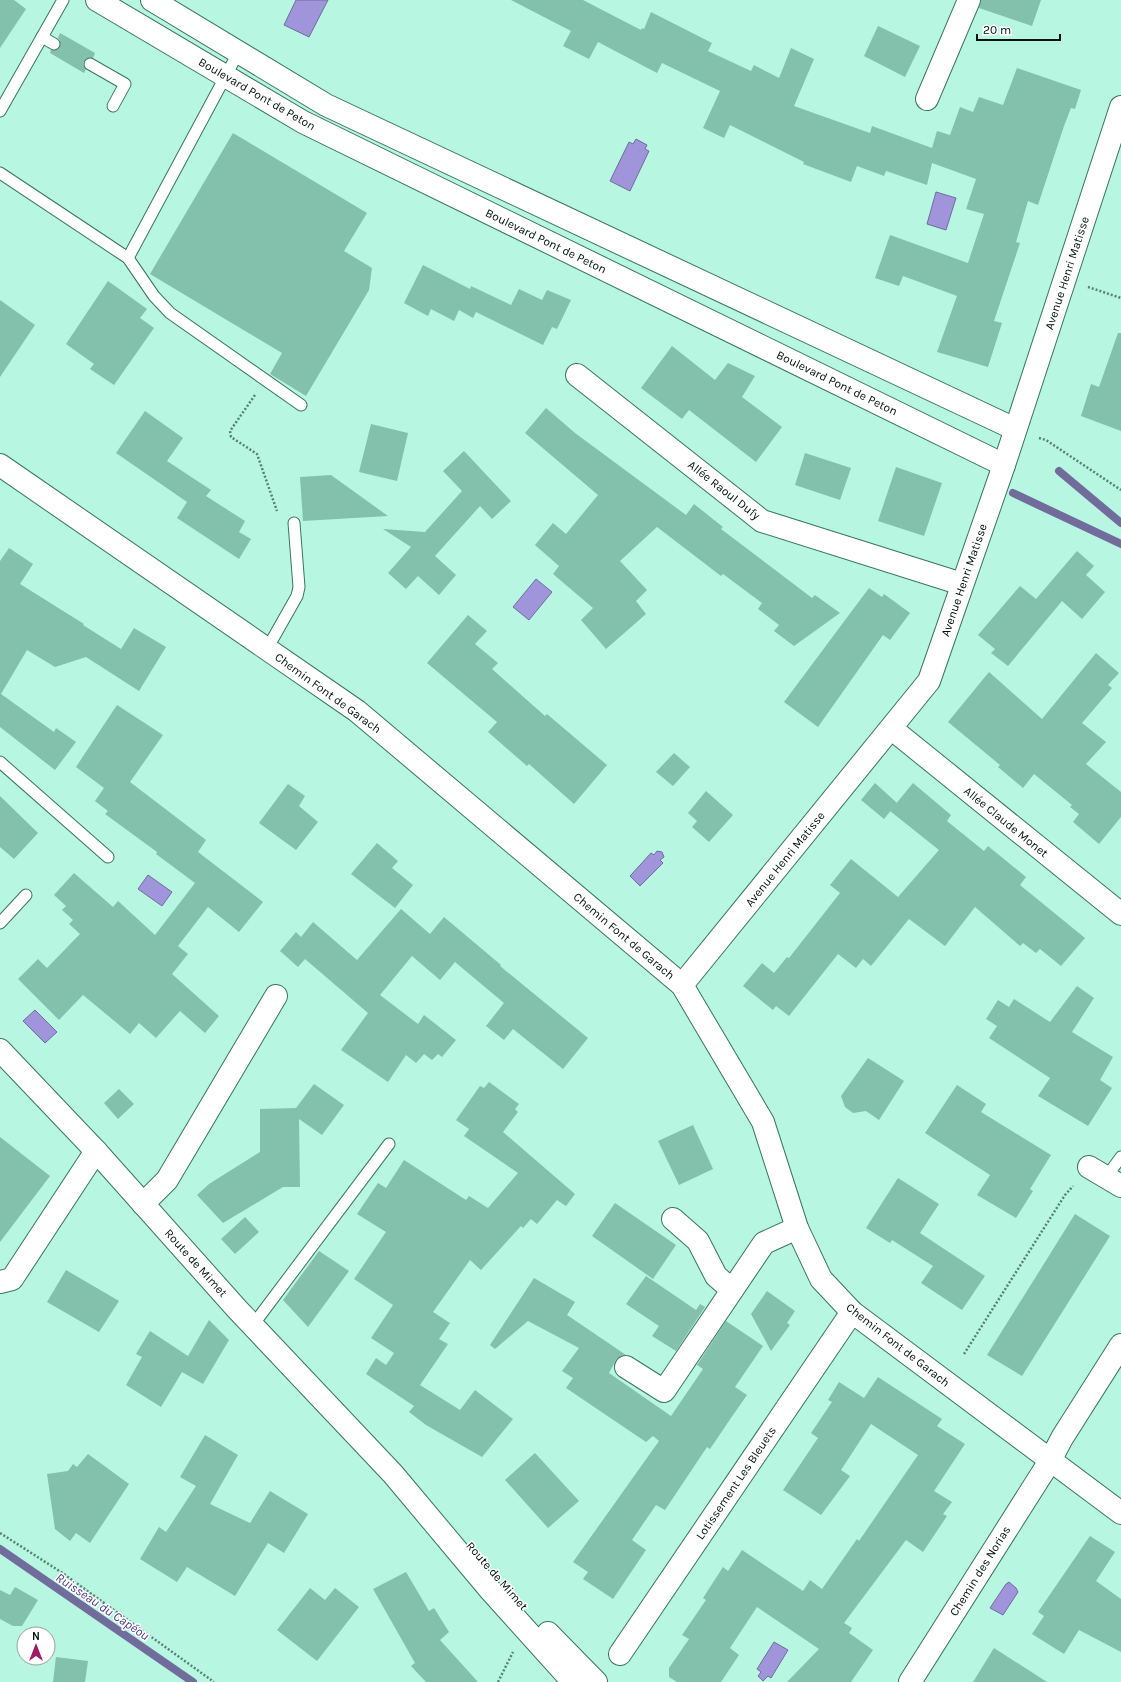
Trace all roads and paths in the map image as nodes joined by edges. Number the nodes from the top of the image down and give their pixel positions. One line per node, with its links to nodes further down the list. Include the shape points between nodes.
1 (63, 0): 5 (lane)
2 (97, 0): 9 (street, Boulevard Pont de Peton)
3 (152, 0): 7 (street, Boulevard Pont de Peton)
4 (969, 0): 10 (street)
5 (42, 38): 6 (lane); 13 (lane)
6 (54, 44)
7 (238, 53): 9 (lane); 21 (street, Boulevard Pont de Peton, via 326,105)
8 (90, 64): 11 (lane, via 125,84)
9 (225, 76): 15 (lane); 23 (street, Boulevard Pont de Peton, via 302,122)
10 (927, 99)
11 (113, 106)
12 (1121, 107): 16 (street, Avenue Henri Matisse)
13 (0, 111)
14 (0, 173): 15 (lane)
15 (128, 258): 19 (lane, via 154,296 170,313)
16 (1064, 279): 17 (path); 21 (street, Avenue Henri Matisse)
17 (1121, 298)
18 (577, 375): 27 (street, Allée Raoul Dufy, via 762,520)
19 (265, 380): 20 (lane); 25 (path, via 230,431 231,437 257,454)
20 (301, 405)
21 (1015, 429): 23 (street, Avenue Henri Matisse); 24 (path, via 1046,440)
22 (0, 465): 28 (street, Chemin Font de Garach)
23 (1004, 465): 27 (street, Avenue Henri Matisse)
24 (1121, 490)
25 (279, 514)
26 (294, 523): 28 (lane, via 299,587 297,596)
27 (962, 584): 29 (street, Avenue Henri Matisse, via 929,681)
28 (267, 649): 35 (street, Chemin Font de Garach, via 357,711)
29 (892, 729): 33 (street, Allée Claude Monet); 35 (street, Avenue Henri Matisse)
30 (0, 762): 31 (lane)
31 (108, 857)
32 (26, 894): 34 (lane)
33 (1121, 914)
34 (0, 923)
35 (682, 985): 44 (street, Chemin Font de Garach, via 763,1122)
36 (276, 996): 42 (street, via 167,1180)
37 (0, 1050): 39 (street, Route de Mimet)
38 (389, 1144): 48 (lane)
39 (96, 1151): 42 (street, Route de Mimet); 45 (street, via 12,1279)
40 (1121, 1157): 41 (lane)
41 (1106, 1176): 50 (path, via 1065,1195)
42 (143, 1204): 48 (street, Route de Mimet)
43 (672, 1219): 46 (street, via 698,1240 716,1276)
44 (797, 1228): 46 (street, via 764,1243); 47 (street, Chemin Font de Garach, via 821,1279)
45 (0, 1282)
46 (732, 1290): 51 (street, via 664,1391)
47 (852, 1312): 52 (street, Chemin Font de Garach); 57 (street, Lotissement Les Bleuets)
48 (253, 1325): 53 (street, Route de Mimet)
49 (1121, 1345): 52 (street, Chemin des Norias)
50 (964, 1354)
51 (626, 1367)
52 (1050, 1461): 54 (street, Chemin Font de Garach); 62 (street, Chemin des Norias)
53 (393, 1474): 56 (street, Route de Mimet, via 490,1591); 61 (street, Route de Mimet, via 463,1537 538,1622)
54 (1121, 1513)
55 (0, 1533): 58 (path, via 61,1572)
56 (528, 1631): 59 (path, via 515,1648); 60 (street, Route de Mimet)
57 (620, 1654)
58 (214, 1682)
59 (498, 1682)
60 (574, 1682)
61 (596, 1682)
62 (910, 1682)

